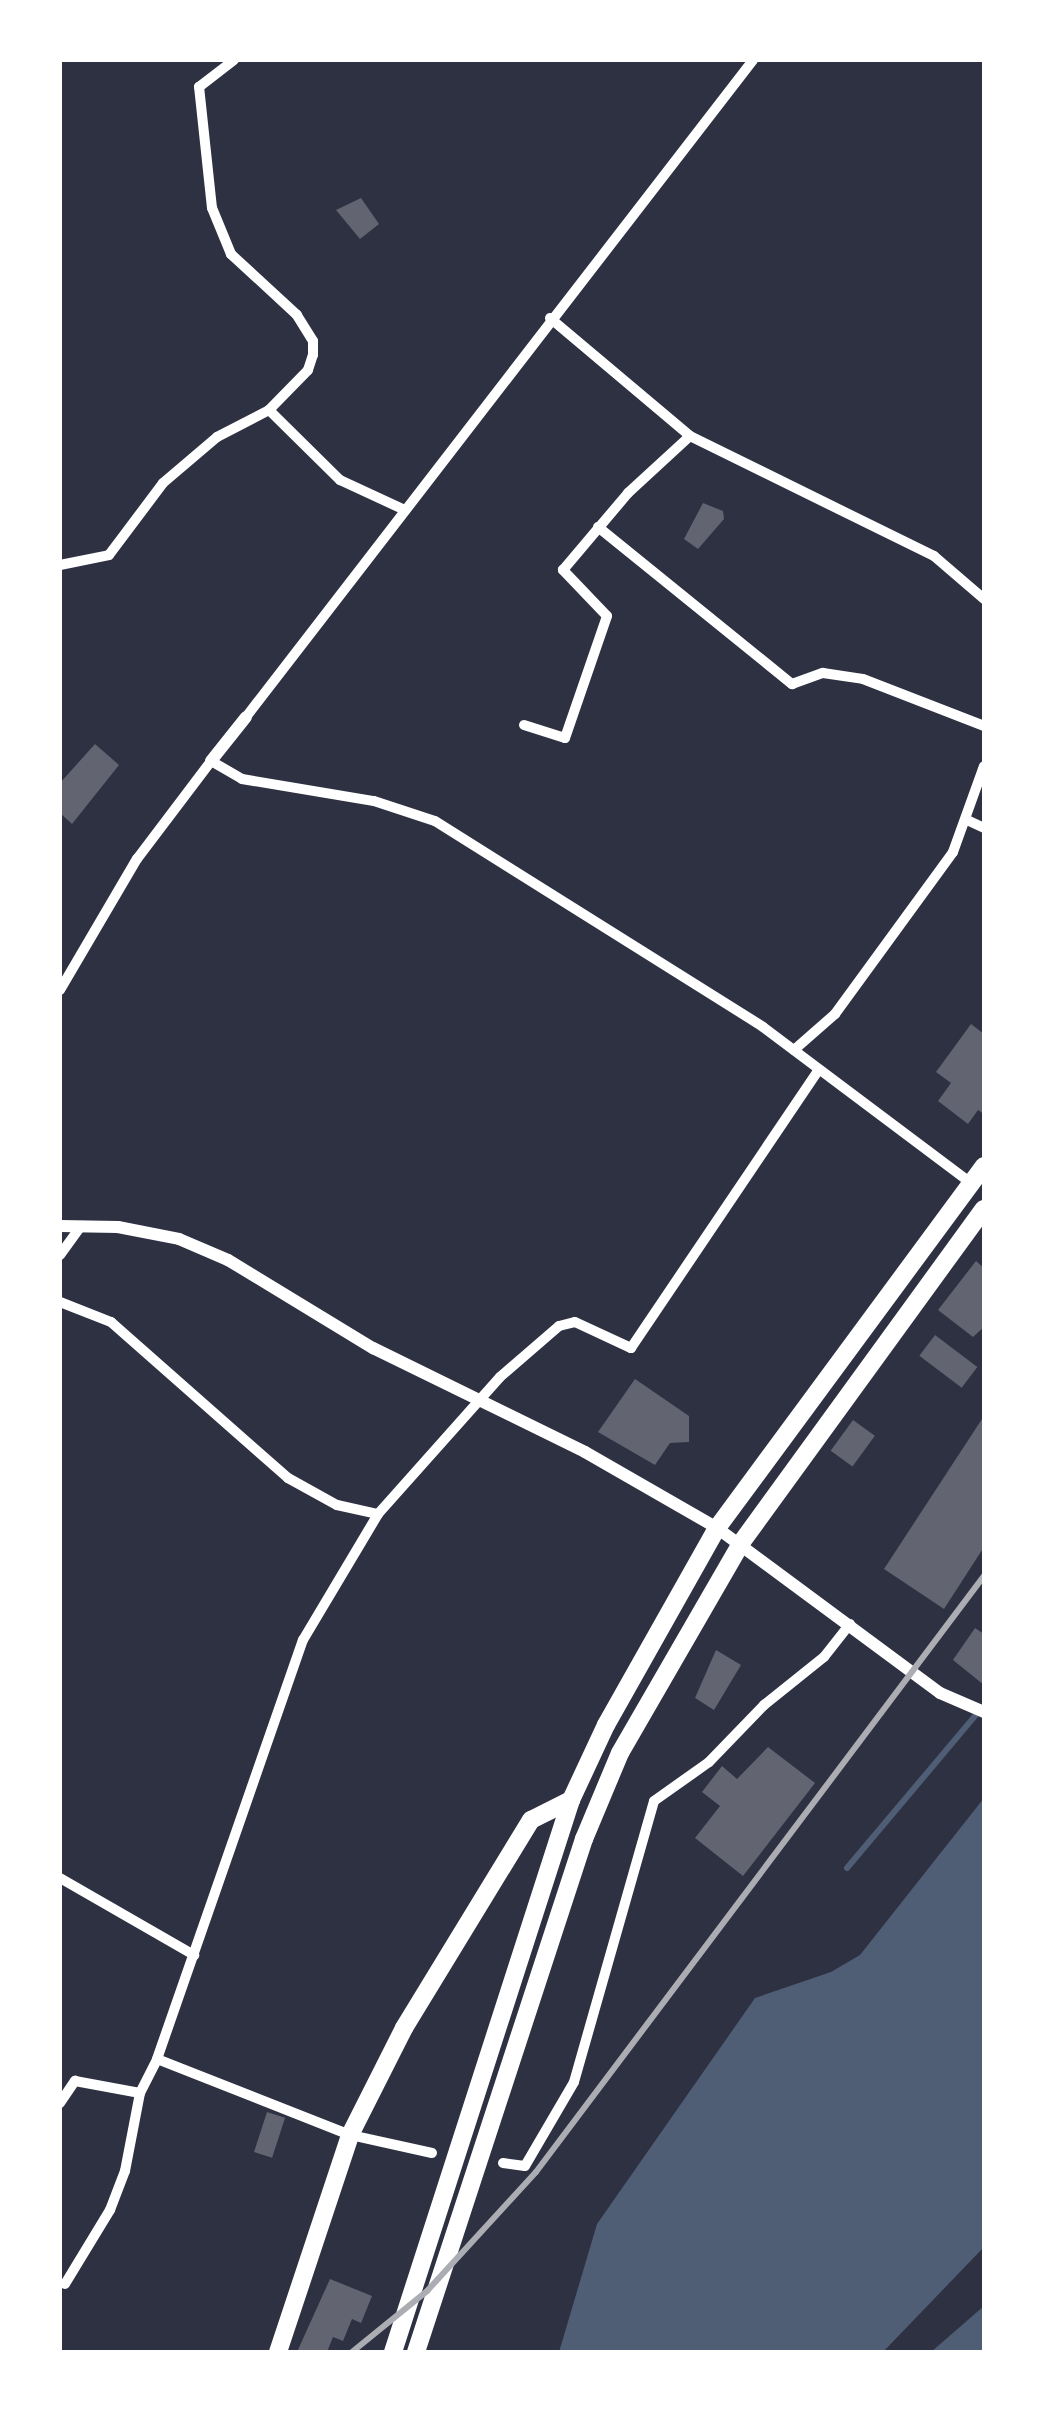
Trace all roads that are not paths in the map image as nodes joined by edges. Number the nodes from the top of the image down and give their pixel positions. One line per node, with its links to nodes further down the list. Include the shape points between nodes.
1 (234, 60): 4 (street, via 199,88 212,208 231,254 297,315 313,341 308,370)
2 (754, 60): 3 (street)
3 (550, 318): 5 (street); 6 (street)
4 (269, 410): 6 (street, via 340,480); 8 (street, via 216,437 175,471 109,555)
5 (690, 436): 7 (street); 9 (street, via 934,556)
6 (406, 510): 10 (street)
7 (598, 527): 11 (street, via 563,570 607,616 580,708 558,740); 12 (street, via 792,684 823,672 863,679)
8 (62, 561)
9 (984, 599)
10 (246, 717): 13 (street)
11 (524, 725)
12 (984, 726)
13 (211, 761): 17 (street, via 137,859); 18 (street, via 242,779 374,800 435,822)
14 (984, 766): 15 (street)
15 (967, 820): 16 (street); 18 (street, via 953,852 835,1014)
16 (984, 828)
17 (60, 990)
18 (794, 1050): 19 (street)
19 (818, 1072): 21 (street); 27 (street, via 632,1348 584,1321 559,1326)
20 (984, 1166): 21 (main road)
21 (971, 1183): 29 (main road)
22 (984, 1209): 30 (main road)
23 (60, 1226): 24 (street)
24 (81, 1226): 25 (street); 27 (street, via 179,1239 228,1260)
25 (60, 1255)
26 (60, 1302): 28 (street, via 111,1322 288,1478 337,1505)
27 (475, 1401): 28 (street); 29 (street, via 586,1452)
28 (378, 1514): 35 (street, via 303,1640)
29 (717, 1528): 30 (street); 33 (main road, via 615,1707)
30 (740, 1543): 31 (street); 45 (main road, via 597,1806)
31 (850, 1624): 32 (street); 41 (street, via 824,1657 764,1705 709,1762 654,1801 574,2082 526,2166)
32 (984, 1712)
33 (571, 1800): 39 (main road, via 531,1820 404,2028); 44 (main road)
34 (60, 1878): 35 (street)
35 (194, 1955): 36 (street)
36 (157, 2059): 37 (street); 39 (street)
37 (140, 2094): 38 (street, via 75,2081); 42 (street, via 110,2210)
38 (60, 2103)
39 (350, 2134): 40 (street); 43 (main road)
40 (432, 2152)
41 (502, 2163)
42 (64, 2284)
43 (278, 2352)
44 (392, 2352)
45 (416, 2352)

